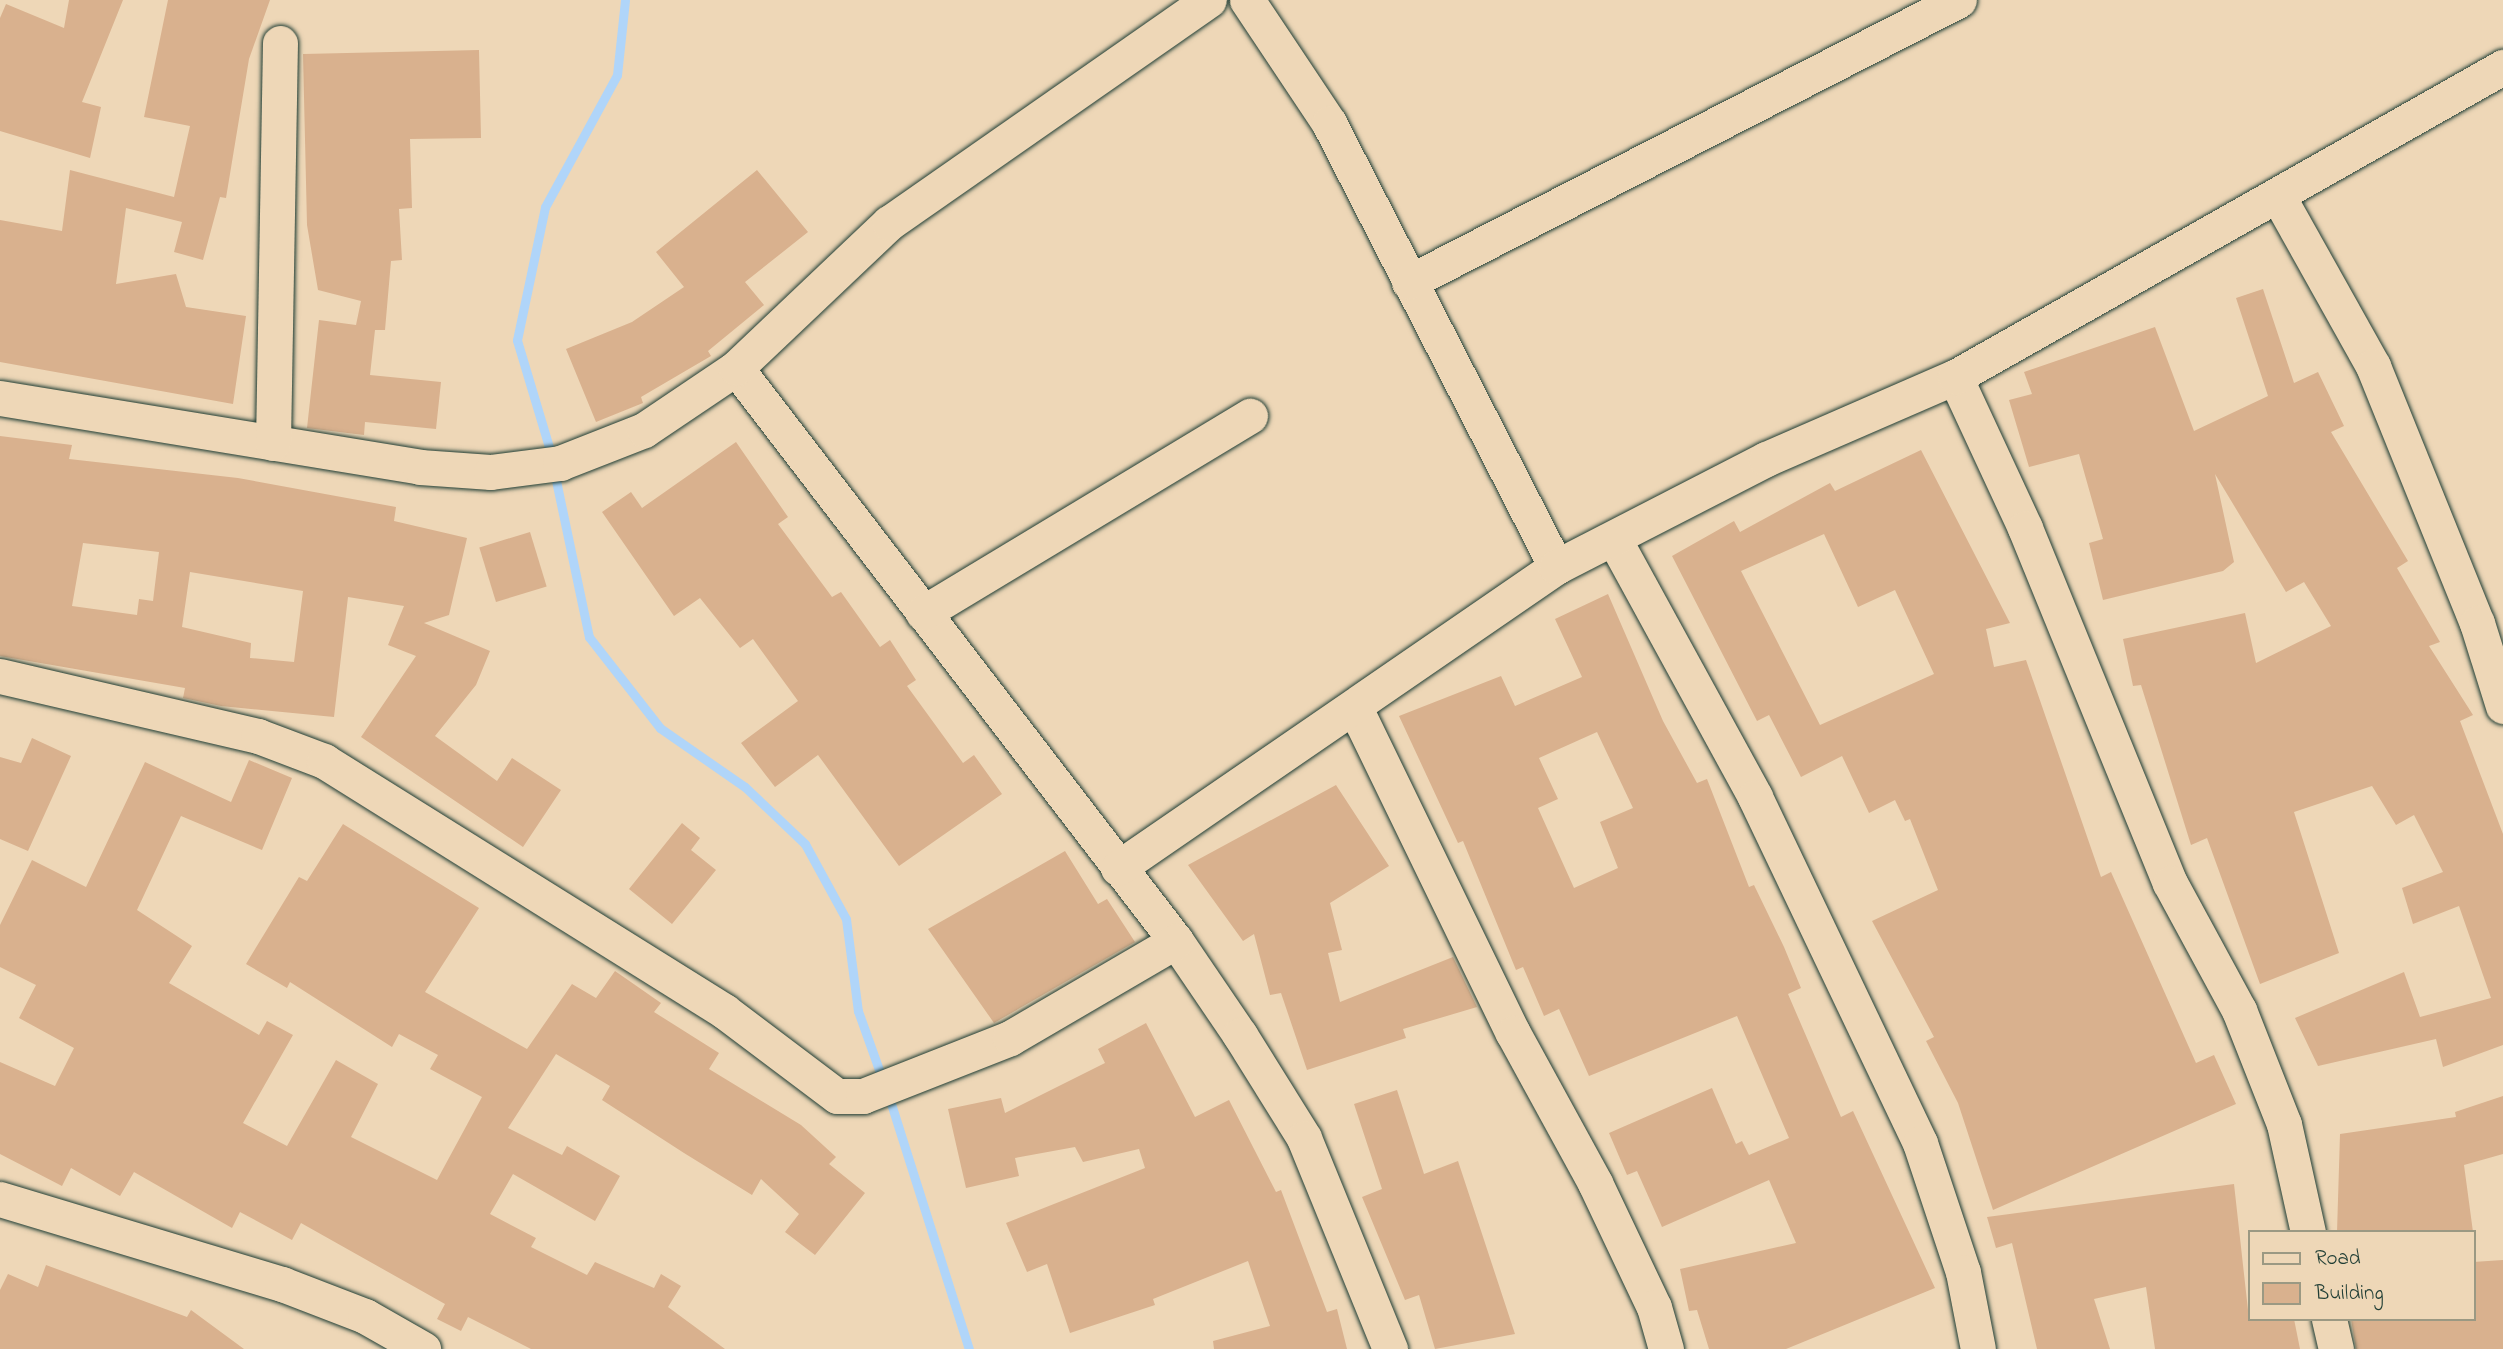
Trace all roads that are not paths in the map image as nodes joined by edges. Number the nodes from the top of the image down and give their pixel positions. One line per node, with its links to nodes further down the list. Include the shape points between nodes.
1 (1209, 0): 8 (street, via 889,223)
2 (1247, 0): 7 (street, via 1329,123)
3 (1959, 0): 7 (street)
4 (280, 43): 12 (street)
5 (2503, 67): 6 (street)
6 (2278, 196): 9 (street); 17 (street, via 2373,366 2477,623)
7 (1409, 282): 14 (street)
8 (736, 368): 12 (street, via 644,430 560,463 491,472 432,468); 15 (street)
9 (1955, 377): 13 (street, via 1766,459); 22 (street, via 2077,650 2170,883 2239,1010 2284,1124)
10 (0, 398): 12 (street)
11 (1250, 416): 15 (street)
12 (273, 443)
13 (1614, 539): 14 (street); 27 (street, via 1755,797 1898,1094 1963,1272)
14 (1556, 567): 18 (street)
15 (923, 613): 19 (street)
16 (0, 676): 20 (street, via 258,736 324,761 724,1011 828,1092 863,1096 1010,1038)
17 (2503, 706)
18 (1354, 708): 19 (street); 26 (street, via 1513,1033 1595,1183 1654,1307)
19 (1118, 869): 20 (street)
20 (1176, 941): 25 (street, via 1304,1138)
21 (0, 1199): 24 (street, via 282,1284 365,1316)
22 (2308, 1230)
23 (2329, 1321): 28 (street)
24 (423, 1349)
25 (1390, 1349)
26 (1666, 1349)
27 (1978, 1349)
28 (2336, 1349)

